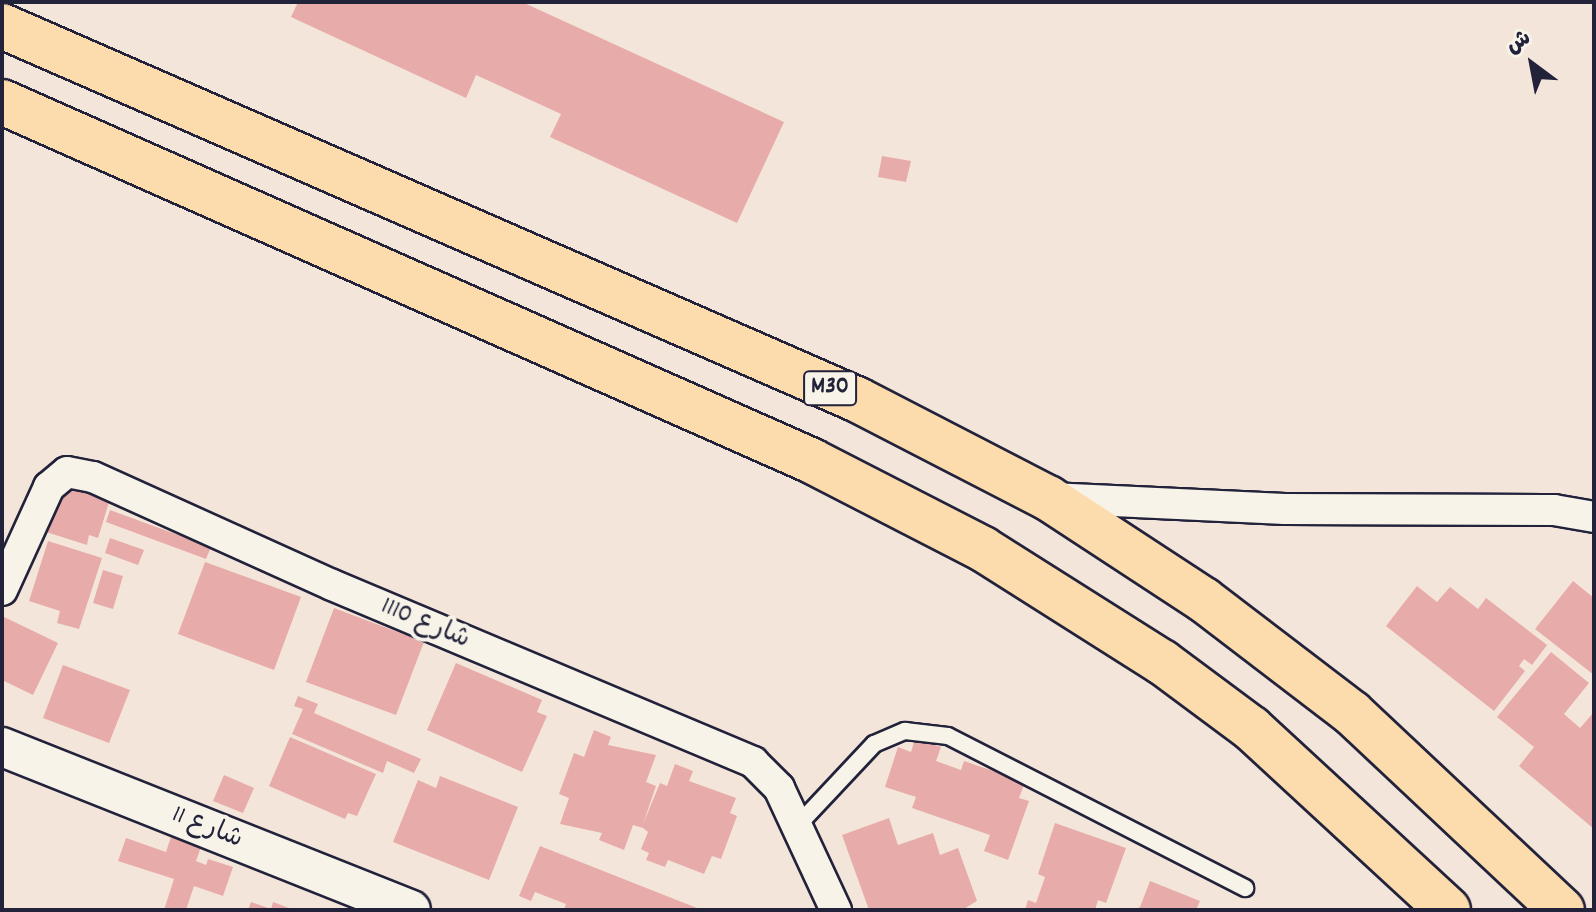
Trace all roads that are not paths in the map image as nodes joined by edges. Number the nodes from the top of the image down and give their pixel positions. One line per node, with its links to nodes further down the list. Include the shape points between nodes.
1 (2, 26): 3 (highway, M30, via 858,400)
2 (2, 102): 11 (highway, via 812,461 983,549 1149,653 1251,728)
3 (1048, 498): 4 (street, via 1285,509 1554,510); 12 (highway, M30, via 1204,600 1352,713)
4 (1594, 517)
5 (2, 590): 7 (street, شارع 1110, via 49,487 67,472 79,472 753,762 779,788)
6 (2, 747): 9 (street, شارع 11)
7 (799, 824): 8 (lane, via 874,744 905,731 948,736); 10 (street, شارع 1110)
8 (1245, 888)
9 (411, 910)
10 (836, 910)
11 (1448, 910)
12 (1562, 910)

